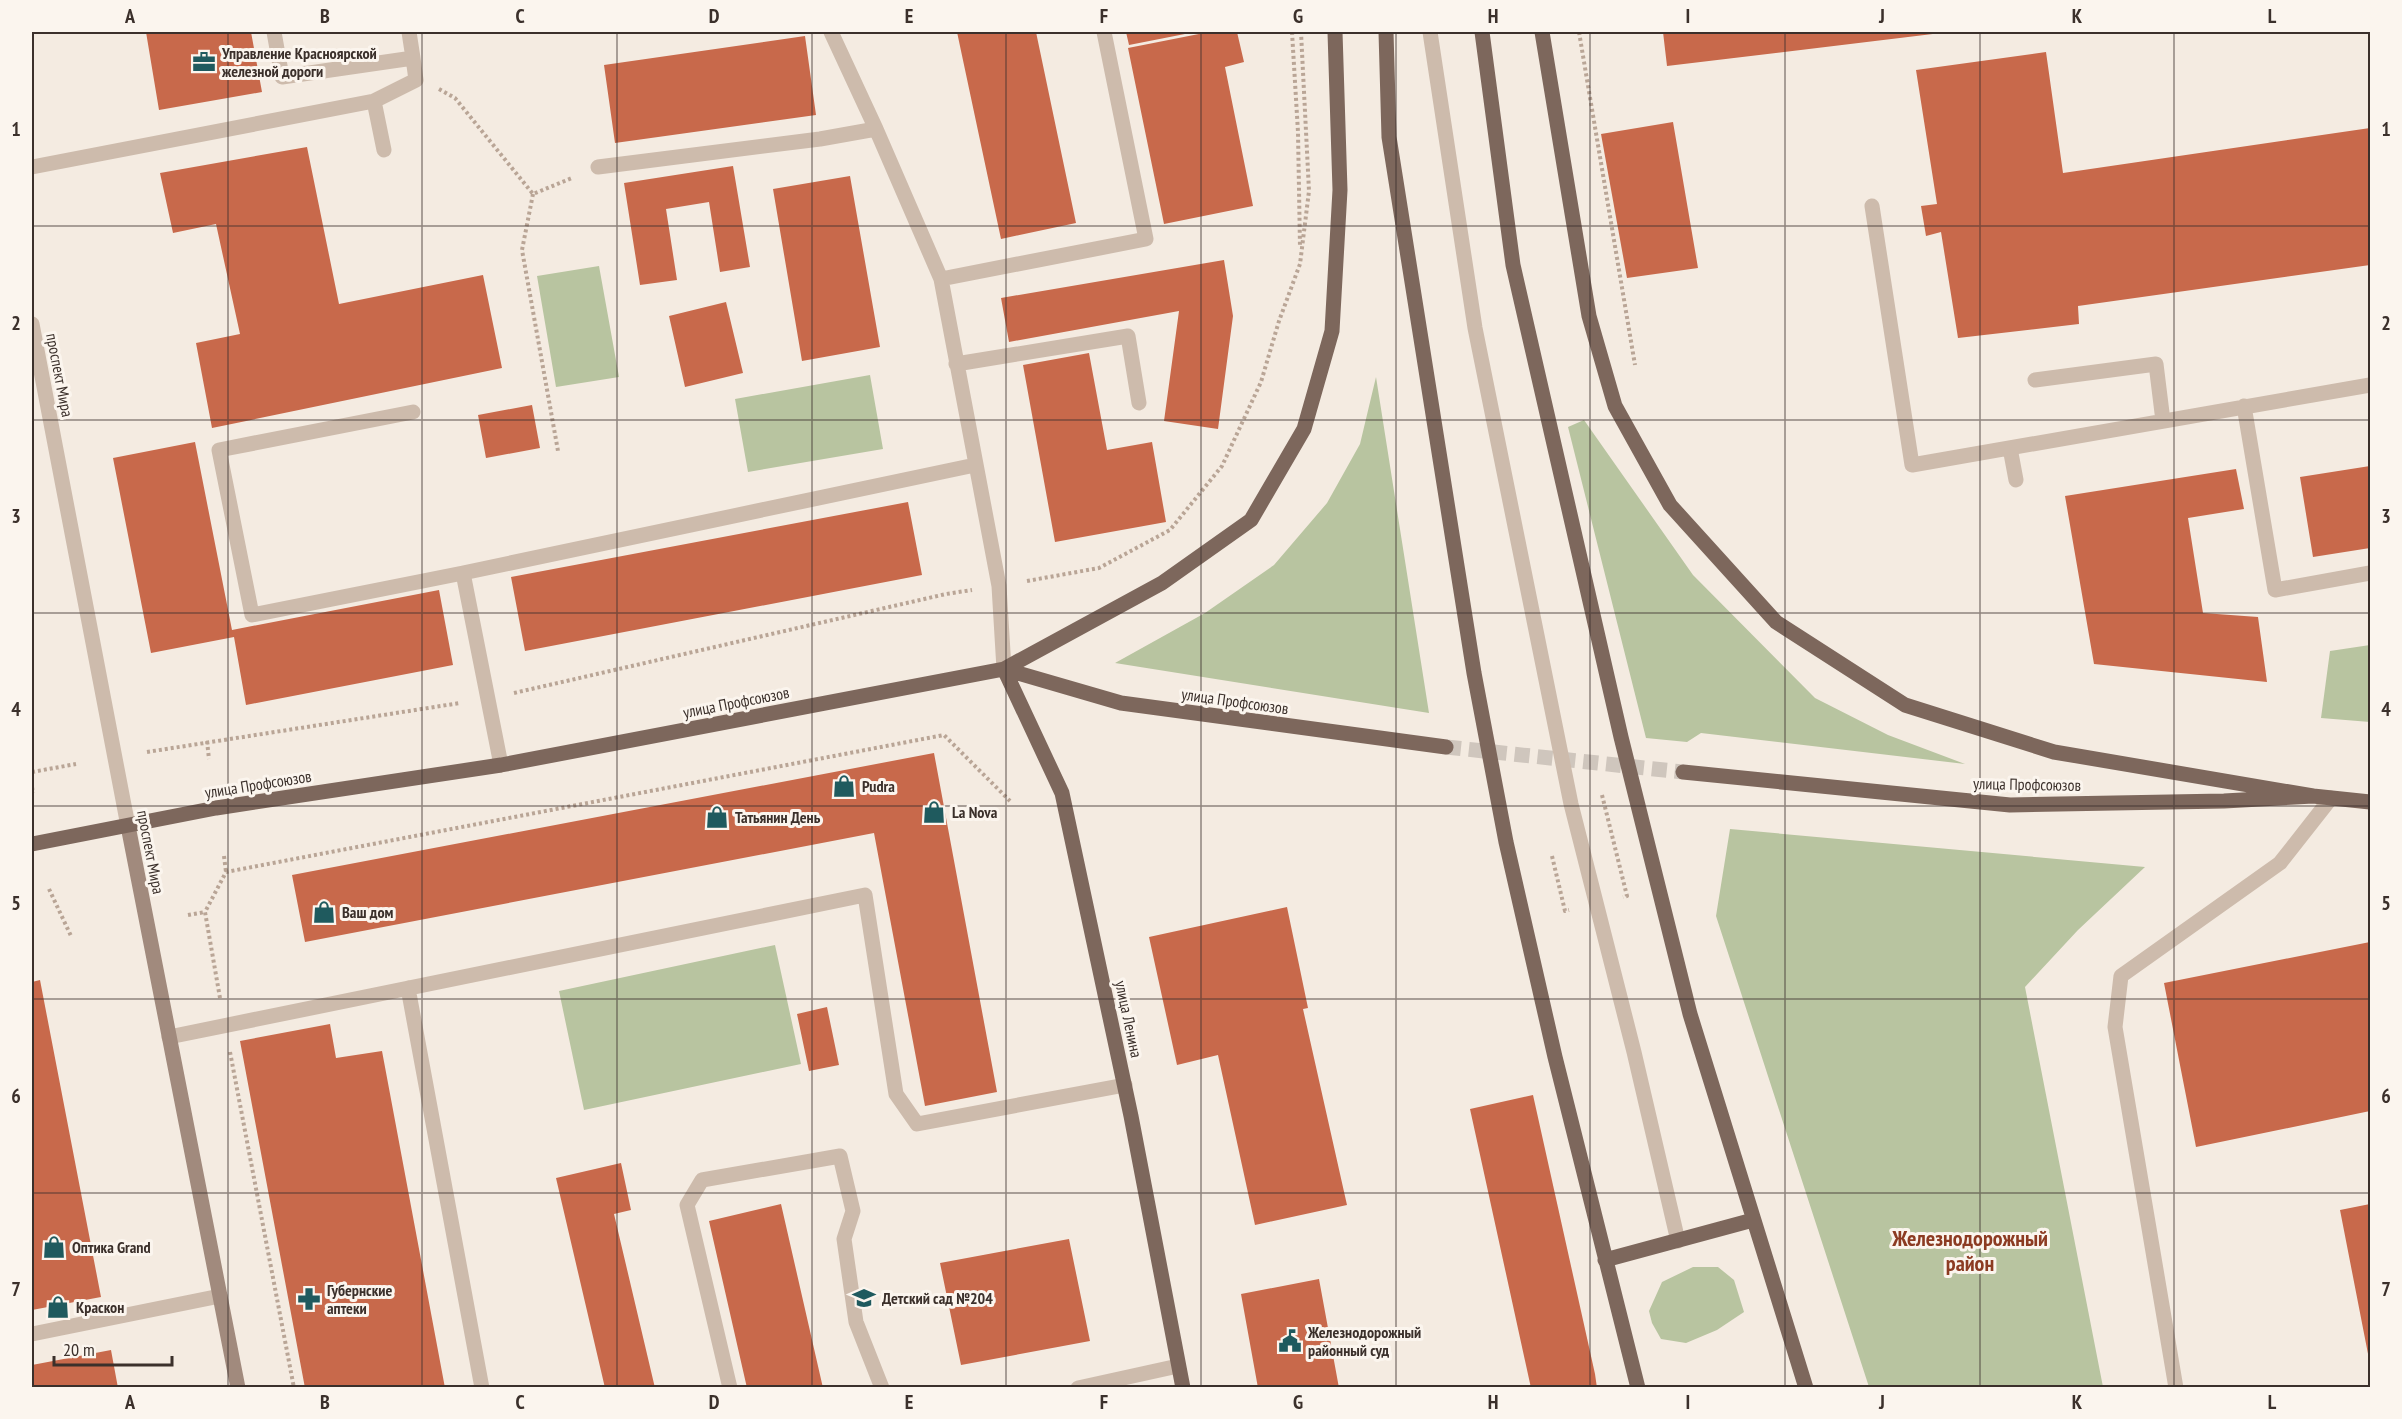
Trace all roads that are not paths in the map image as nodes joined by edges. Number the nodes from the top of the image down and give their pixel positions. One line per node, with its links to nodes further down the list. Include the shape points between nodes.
1 (274, 32): 10 (street, via 282,77)
2 (409, 32): 10 (street)
3 (831, 32): 12 (street)
4 (1104, 32): 17 (street, via 1146,239)
5 (1335, 32): 31 (main road, via 1340,190 1332,330 1304,429 1251,520 1162,583)
6 (1386, 32): 45 (main road, via 1389,136 1474,673 1506,842)
7 (1430, 32): 44 (street, via 1475,328 1571,804)
8 (1482, 32): 43 (main road, via 1513,265 1574,536 1690,1014)
9 (1542, 32): 35 (main road, via 1588,316 1615,406 1670,505 1776,622 1905,705 2054,752)
10 (413, 58): 11 (street, via 416,80)
11 (374, 101): 13 (street); 14 (street)
12 (876, 129): 15 (street); 17 (street)
13 (384, 150)
14 (32, 167)
15 (598, 167)
16 (1872, 206): 26 (street, via 1912,465)
17 (941, 279): 19 (street)
18 (32, 324): 38 (street, проспект Мира)
19 (956, 364): 22 (street, via 1128,336); 27 (street)
20 (2035, 380): 25 (street, via 2156,364)
21 (2370, 385): 23 (street)
22 (1139, 403)
23 (2244, 406): 25 (street); 30 (street, via 2275,590)
24 (413, 412): 29 (street, via 219,450 252,615)
25 (2163, 421): 26 (street)
26 (2010, 448): 28 (street)
27 (975, 465): 29 (street); 31 (street, via 999,586)
28 (2016, 480)
29 (463, 573): 33 (street)
30 (2370, 573)
31 (1004, 669): 32 (main road, улица Профсоюзов, via 1121,703); 33 (main road, улица Профсоюзов); 42 (main road, улица Ленина, via 1062,793)
32 (1446, 747)
33 (501, 765): 38 (main road, улица Профсоюзов, via 216,808)
34 (1683, 772): 35 (main road, улица Профсоюзов, via 2010,805)
35 (2313, 796): 36 (main road, улица Профсоюзов)
36 (2331, 798): 37 (main road, улица Профсоюзов); 57 (street, via 2280,863 2121,976 2115,1027)
37 (2370, 802)
38 (128, 826): 39 (main road, улица Профсоюзов); 41 (main road, проспект Мира)
39 (32, 844)
40 (408, 988): 41 (street); 42 (street, via 865,895 896,1094 917,1124); 50 (street)
41 (169, 1037): 46 (main road, проспект Мира)
42 (1125, 1085): 48 (main road, улица Ленина)
43 (1753, 1220): 44 (main road); 56 (main road)
44 (1678, 1241): 45 (main road)
45 (1605, 1260): 55 (main road)
46 (220, 1296): 47 (street); 49 (main road, проспект Мира)
47 (32, 1334)
48 (1178, 1366): 53 (street); 54 (main road, улица Ленина)
49 (238, 1388)
50 (483, 1388)
51 (730, 1388): 52 (street, via 687,1205 702,1180 840,1156 852,1210 844,1239 856,1322)
52 (882, 1388)
53 (1078, 1388)
54 (1183, 1388)
55 (1638, 1388)
56 (1806, 1388)
57 (2176, 1388)

